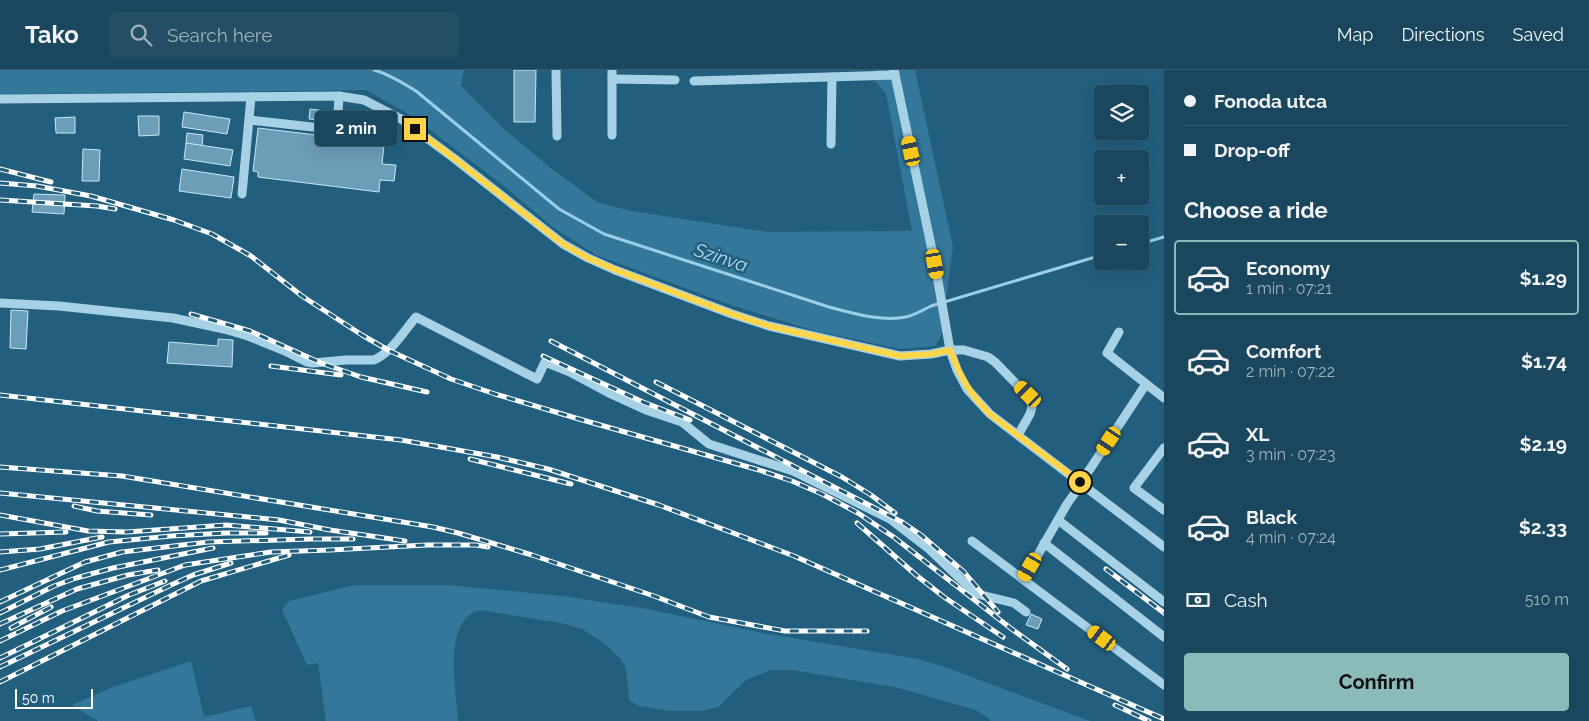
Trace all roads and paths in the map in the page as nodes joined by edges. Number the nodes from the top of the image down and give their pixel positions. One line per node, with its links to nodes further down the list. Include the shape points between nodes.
1 (556, 70): 14 (street)
2 (894, 72): 4 (street); 19 (street)
3 (612, 74): 5 (street); 13 (street)
4 (832, 76): 6 (street); 15 (street)
5 (675, 80)
6 (694, 81)
7 (340, 96): 8 (street); 11 (street); 19 (street, via 364,100 401,118 563,244 616,270 769,326 900,356)
8 (251, 97): 9 (street); 10 (street)
9 (0, 99)
10 (249, 120): 11 (street); 16 (street)
11 (338, 130): 12 (street)
12 (348, 131)
13 (612, 135)
14 (557, 136)
15 (831, 144)
16 (242, 194)
17 (0, 303): 32 (street, via 59,306 180,320 240,334 313,363 374,360 394,344 416,317 537,379 545,362 646,410 682,422 709,444 793,471 890,520 929,549 973,592 1014,603)
18 (1119, 332): 20 (street, via 1107,353)
19 (950, 350): 22 (street, via 962,380 974,397); 22 (street, via 971,351 988,357 1028,394 1032,407)
20 (1146, 384): 21 (street); 24 (street)
21 (1164, 398)
22 (1018, 435): 24 (street)
23 (1164, 448): 25 (street, via 1134,488)
24 (1081, 483): 26 (street); 29 (street)
25 (1164, 510)
26 (1058, 520): 28 (street); 31 (street)
27 (972, 541): 30 (street)
28 (1044, 543): 30 (street); 33 (street)
29 (1164, 547)
30 (1024, 579): 34 (street)
31 (1164, 602)
32 (1026, 612)
33 (1164, 637)
34 (1164, 685)

